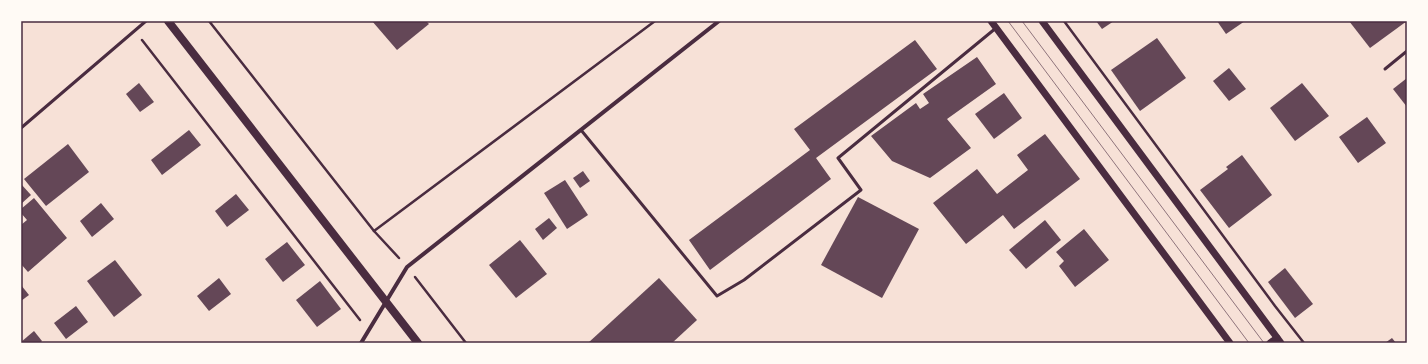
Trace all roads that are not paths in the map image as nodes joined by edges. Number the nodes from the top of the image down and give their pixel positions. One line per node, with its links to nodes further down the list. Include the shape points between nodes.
1 (146, 21): 9 (lane)
2 (168, 21): 11 (main road)
3 (719, 21): 10 (street)
4 (991, 21): 6 (street)
5 (1042, 21): 12 (street)
6 (996, 28): 10 (lane, via 838,158 861,190 744,280 717,296); 15 (street)
7 (1407, 51): 8 (lane)
8 (1385, 69)
9 (21, 128)
10 (580, 130): 11 (street, via 407,267)
11 (386, 303): 13 (street); 14 (main road)
12 (1279, 340): 16 (street)
13 (361, 343)
14 (418, 343)
15 (1230, 343)
16 (1270, 343)

